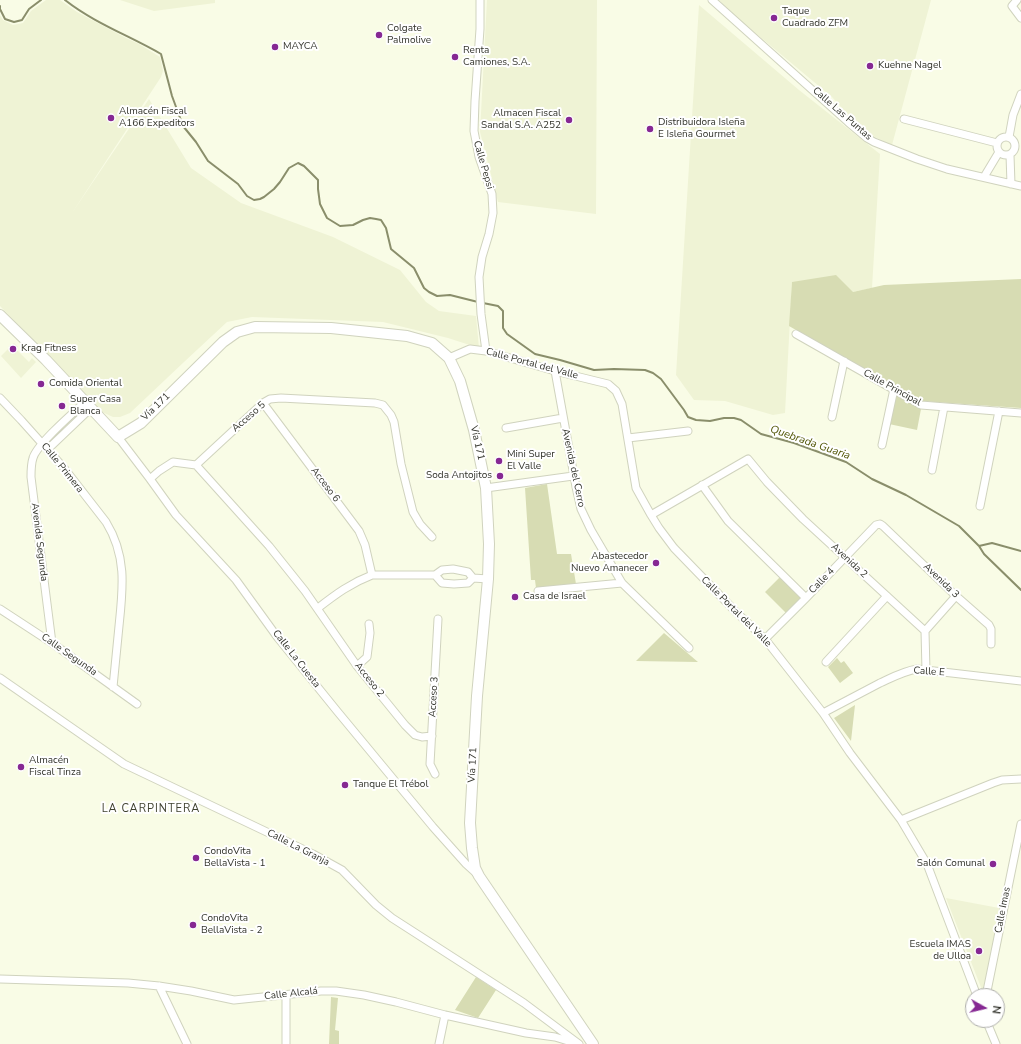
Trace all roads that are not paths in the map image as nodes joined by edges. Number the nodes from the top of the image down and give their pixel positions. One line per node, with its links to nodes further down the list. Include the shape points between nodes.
1 (480, 0): 17 (street, Calle Pepsi, via 474,131 479,157 492,194 493,213 479,277)
2 (712, 0): 12 (street, Calle Las Puntas, via 867,138 947,169)
3 (1017, 0): 4 (street, via 1012,6)
4 (1021, 18)
5 (1021, 94): 7 (street, via 1013,115)
6 (904, 119): 8 (street)
7 (1009, 137): 8 (street, via 1000,138); 9 (street)
8 (997, 144): 10 (street)
9 (1018, 148): 11 (street)
10 (998, 152): 11 (street); 12 (street)
11 (1010, 155): 13 (street)
12 (984, 177): 13 (street, Calle Las Puntas)
13 (1011, 184): 14 (street, Calle Las Puntas)
14 (1021, 186)
15 (0, 315): 24 (main road)
16 (796, 334): 19 (street, Calle Principal)
17 (486, 351): 18 (street, Calle Portal del Valle, via 470,349); 20 (street, Calle Portal del Valle)
18 (449, 358): 32 (main road, Vía 171, via 432,343 407,336 331,328 254,327 237,332 223,342 141,423); 41 (main road, Vía 171, via 460,381 474,430)
19 (844, 361): 21 (street, Calle Principal); 28 (street)
20 (556, 371): 29 (street, Avenida del Cerro); 33 (street, Calle Portal del Valle, via 608,384 616,391 622,404)
21 (894, 390): 25 (street, Calle Principal, via 921,405); 34 (street)
22 (0, 398): 35 (street, Calle Primera)
23 (263, 402): 36 (street, Acceso 5); 45 (street, Acceso 5, via 281,398 383,405 394,422 413,512); 47 (street, Acceso 6, via 360,531)
24 (88, 405): 32 (main road); 35 (street, Avenida Segunda)
25 (944, 406): 26 (street, Calle Principal); 37 (street)
26 (999, 411): 27 (street, Calle Principal); 42 (street)
27 (1021, 413)
28 (832, 417)
29 (563, 418): 30 (street); 38 (street, Avenida del Cerro)
30 (506, 428)
31 (688, 431): 33 (street)
32 (118, 437): 39 (street, Calle La Cuesta)
33 (628, 438): 43 (street, Calle Portal del Valle, via 636,488)
34 (882, 445)
35 (45, 446): 62 (street, Avenida Segunda, via 33,456 31,477); 70 (street, Calle Primera, via 106,522 121,559 123,581)
36 (196, 465): 39 (street, via 173,462); 57 (street, via 269,546)
37 (932, 470)
38 (573, 476): 41 (street); 51 (street, Avenida del Cerro, via 581,509)
39 (150, 479): 78 (street, Calle La Cuesta, via 176,515 236,580 278,638 432,827)
40 (702, 485): 43 (street); 46 (street, Avenida 2, via 748,459 803,519); 55 (street, via 728,521)
41 (486, 488): 50 (main road, Vía 171)
42 (980, 506)
43 (651, 515): 61 (street, Calle Portal del Valle, via 674,548)
44 (880, 524): 46 (street, Calle 4, via 876,525); 54 (street, Avenida 3)
45 (432, 537)
46 (845, 557): 53 (street, Avenida 2); 55 (street, Calle 4)
47 (372, 575): 48 (street); 57 (street, via 344,588)
48 (435, 576): 49 (street, via 442,583 454,584 468,583); 49 (street, via 442,570 453,569 468,572)
49 (473, 578): 50 (street)
50 (488, 579): 78 (main road, Vía 171, via 477,696 470,823 475,868)
51 (622, 583): 52 (street); 64 (street, Avenida del Cerro)
52 (538, 591)
53 (887, 596): 60 (street, Avenida 2); 65 (street)
54 (956, 596): 60 (street); 63 (street, Avenida 3, via 989,625)
55 (806, 598): 61 (street, Calle 4)
56 (0, 608): 62 (street, Calle Segunda)
57 (318, 608): 66 (street, Acceso 2)
58 (438, 619): 73 (street, Acceso 3)
59 (369, 624): 66 (street, via 367,657)
60 (925, 631): 67 (street)
61 (765, 639): 72 (street, Calle Portal del Valle)
62 (52, 643): 70 (street, Calle Segunda)
63 (991, 644)
64 (689, 648)
65 (826, 662)
66 (357, 666): 73 (street, Acceso 2, via 409,730 422,737)
67 (926, 671): 69 (street, Calle E); 72 (street, Calle E, via 918,669 898,674)
68 (0, 678): 85 (street, Calle La Granja, via 124,764 314,854 342,870 392,918)
69 (1021, 681)
70 (113, 687): 71 (street, Calle Segunda)
71 (137, 704)
72 (822, 713): 76 (street, Calle Portal del Valle)
73 (432, 736): 74 (street, Acceso 3, via 430,764)
74 (435, 774)
75 (1021, 779): 76 (street, via 992,783)
76 (901, 820): 81 (street, Calle Portal del Valle, via 927,864)
77 (1021, 824): 82 (street, Calle Imas)
78 (479, 876): 92 (main road, Vía 171)
79 (0, 979): 80 (street, Calle Alcalá)
80 (159, 986): 83 (street, Calle Alcalá, via 234,1000); 88 (street)
81 (974, 988)
82 (988, 988)
83 (286, 995): 84 (street, Calle Alcalá, via 321,991 350,993); 89 (street)
84 (445, 1015): 87 (street, Calle Alcalá); 90 (street)
85 (548, 1020): 87 (street, via 548,1028); 91 (street, Calle La Granja)
86 (989, 1028): 93 (street)
87 (540, 1035): 91 (street, Calle Alcalá)
88 (187, 1044)
89 (286, 1044)
90 (439, 1044)
91 (578, 1044)
92 (593, 1044)
93 (996, 1044)

